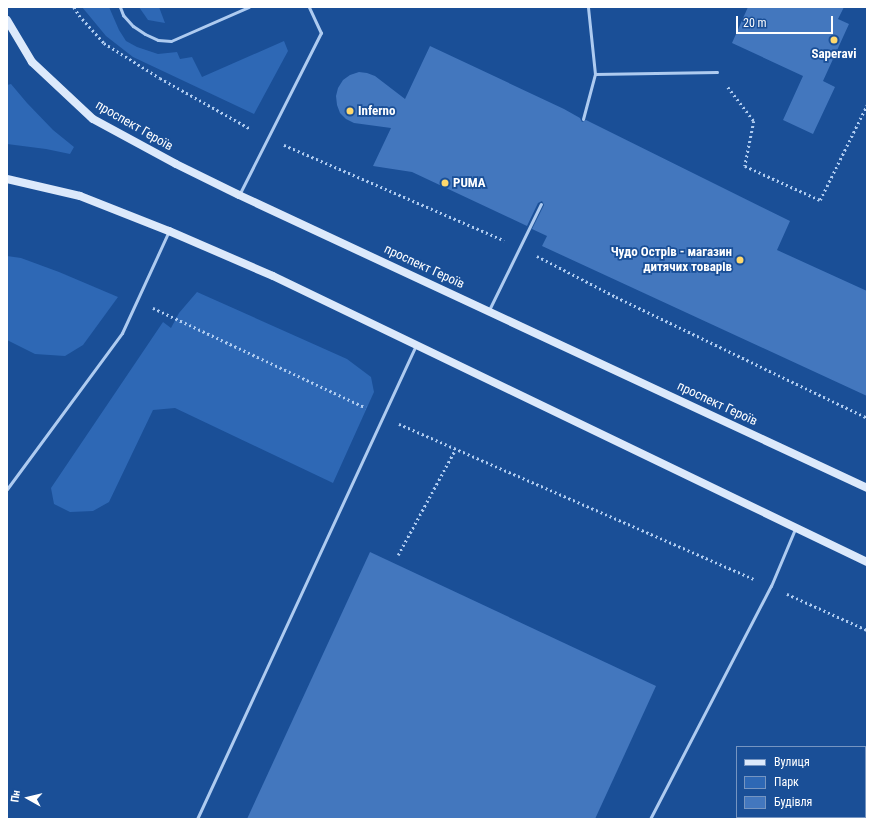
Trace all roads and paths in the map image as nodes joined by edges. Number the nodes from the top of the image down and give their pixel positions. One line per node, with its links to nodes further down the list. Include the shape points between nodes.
1 (74, 7): 11 (path, via 78,15 104,43 160,78)
2 (120, 7): 3 (lane, via 123,15 133,26 158,40 171,41)
3 (249, 7)
4 (309, 7): 11 (lane, via 321,33)
5 (588, 7): 8 (lane)
6 (7, 20): 13 (main road, проспект Героїв, via 32,62 93,119)
7 (717, 72): 8 (lane); 9 (path, via 754,121 745,166 820,200)
8 (595, 74): 10 (lane)
9 (867, 105)
10 (583, 119)
11 (268, 138): 13 (lane); 16 (path)
12 (7, 180): 15 (main road, via 80,196)
13 (239, 195): 18 (main road, проспект Героїв)
14 (542, 204): 16 (lane)
15 (168, 231): 17 (lane); 19 (main road, via 273,276)
16 (521, 248): 18 (lane); 21 (path, via 616,297)
17 (138, 301): 20 (path); 24 (lane, via 122,333)
18 (489, 310): 23 (main road, проспект Героїв)
19 (416, 345): 20 (lane); 25 (main road)
20 (382, 416): 22 (path); 30 (lane)
21 (867, 418)
22 (455, 450): 26 (path); 28 (path)
23 (867, 488)
24 (7, 489)
25 (796, 528): 27 (main road); 28 (lane)
26 (398, 555)
27 (867, 562)
28 (771, 586): 29 (path); 31 (lane)
29 (867, 630)
30 (197, 819)
31 (650, 819)

